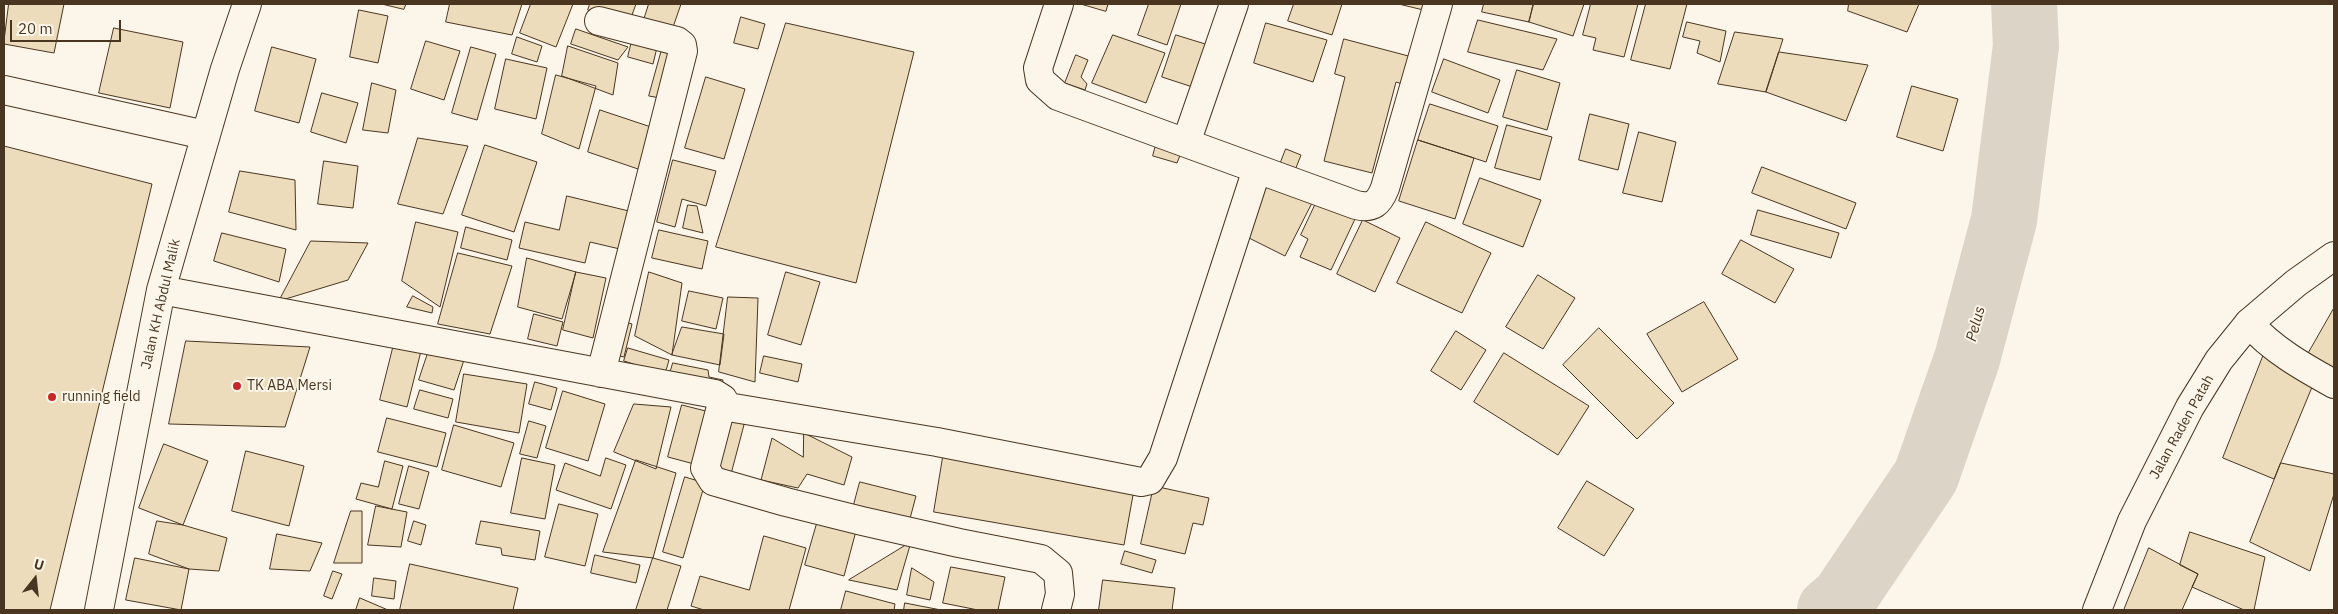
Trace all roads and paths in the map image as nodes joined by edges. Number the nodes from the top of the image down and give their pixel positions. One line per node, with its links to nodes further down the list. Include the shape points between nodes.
1 (247, 4): 7 (street, Jalan KH Abdul Malik)
2 (1059, 4): 8 (street, via 1038,68 1040,80 1058,96)
3 (1234, 4): 8 (street)
4 (1438, 4): 9 (street, via 1380,201 1367,208)
5 (599, 21): 13 (street, via 677,41 683,52)
6 (4, 90): 7 (street)
7 (182, 130): 11 (street, Jalan KH Abdul Malik)
8 (1186, 143): 9 (street)
9 (1257, 169): 15 (street, via 1163,458 1150,480 1141,482 937,442)
10 (2334, 256): 12 (street, Jalan Raden Patah)
11 (161, 290): 13 (street); 16 (street, Jalan KH Abdul Malik)
12 (2249, 323): 14 (street, via 2284,353); 18 (street, Jalan Raden Patah, via 2190,407 2132,521)
13 (601, 372): 15 (street, via 715,394 723,399)
14 (2334, 384)
15 (722, 406): 17 (street, via 705,468 713,481 862,521 1041,559 1058,573 1060,594)
16 (100, 610)
17 (1056, 610)
18 (2097, 610)

